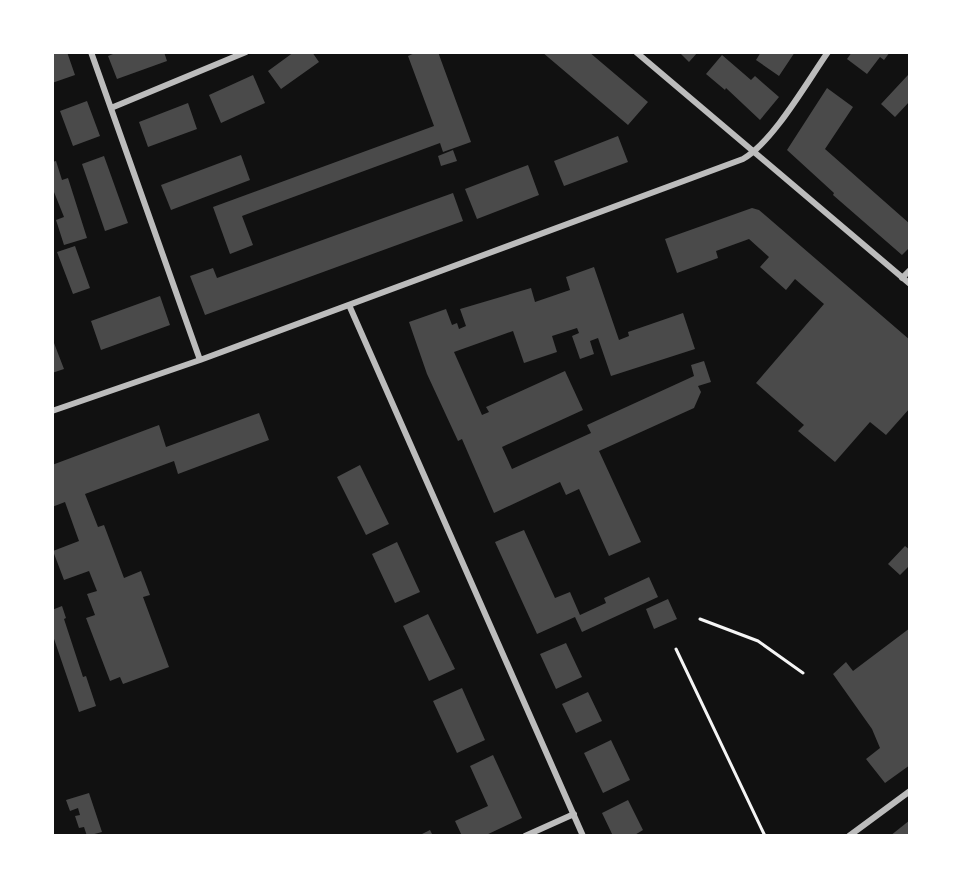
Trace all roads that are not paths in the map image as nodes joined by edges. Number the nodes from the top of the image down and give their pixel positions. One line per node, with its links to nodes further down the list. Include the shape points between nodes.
1 (92, 52): 5 (street)
2 (246, 52): 5 (street)
3 (636, 52): 6 (street)
4 (828, 52): 6 (street)
5 (111, 108): 11 (street)
6 (753, 153): 8 (street); 10 (street, via 730,165)
7 (909, 270): 8 (street)
8 (902, 279): 9 (street)
9 (909, 284)
10 (349, 305): 11 (street); 14 (street)
11 (200, 360): 12 (street)
12 (52, 411)
13 (909, 791): 17 (street)
14 (574, 814): 15 (street); 16 (street)
15 (525, 836)
16 (583, 836)
17 (849, 836)

